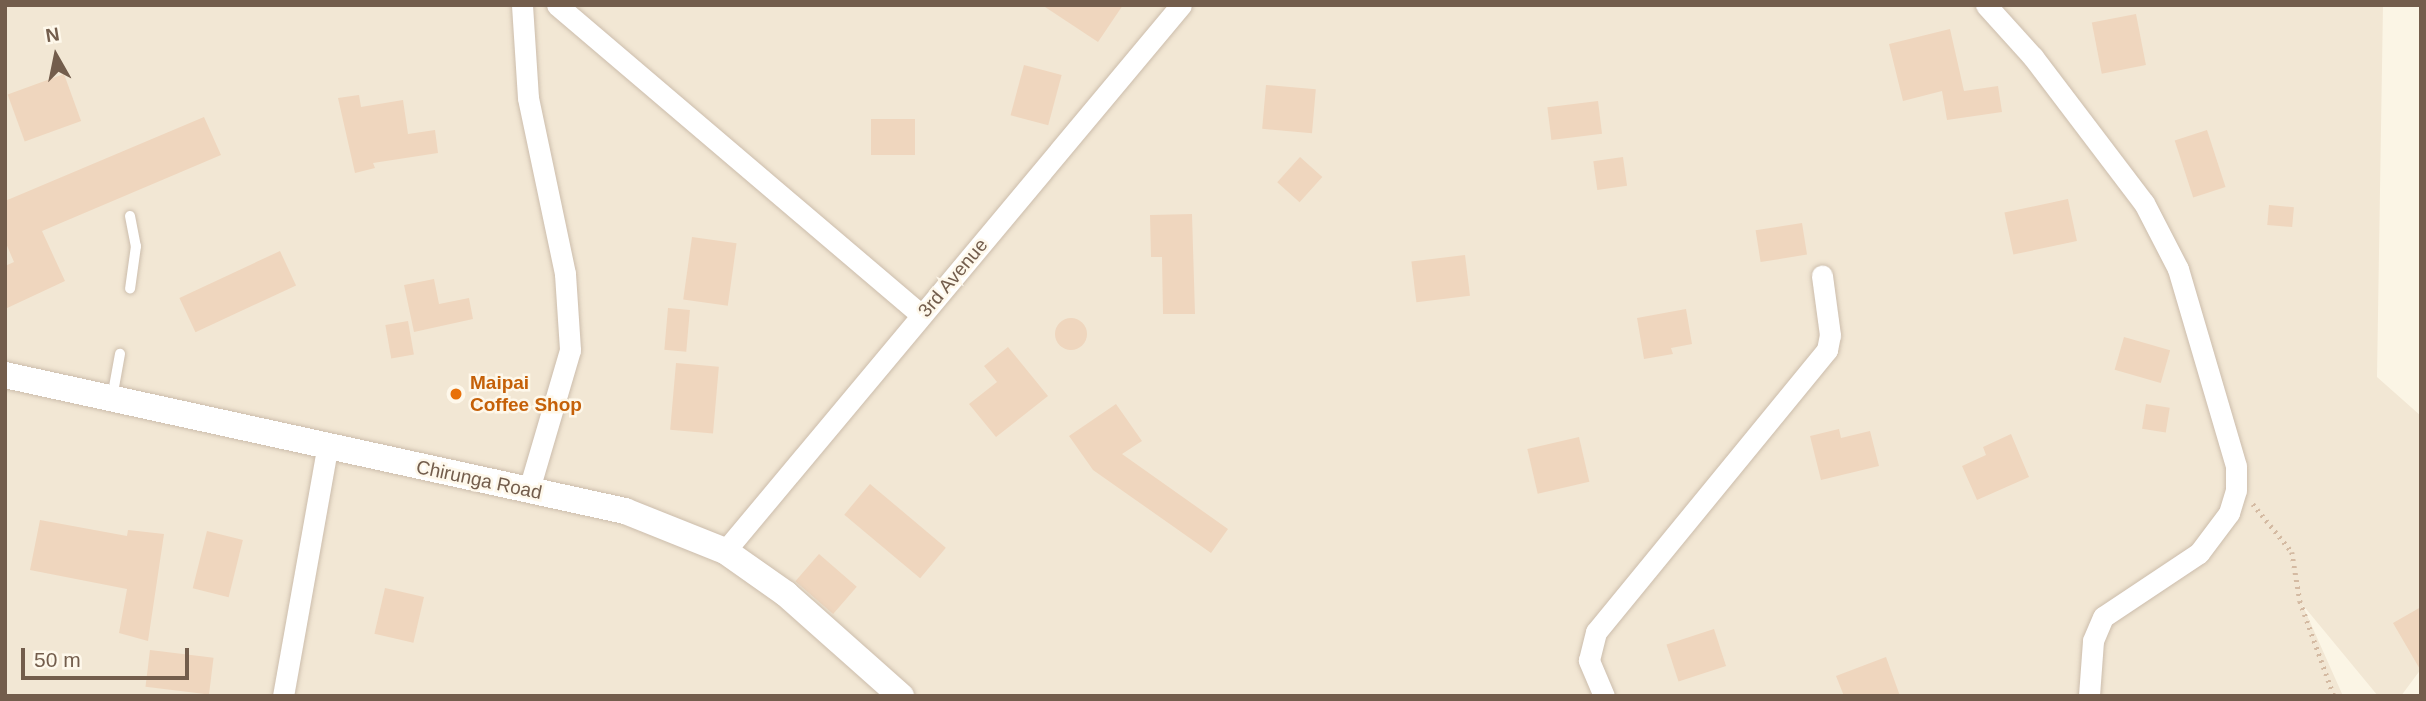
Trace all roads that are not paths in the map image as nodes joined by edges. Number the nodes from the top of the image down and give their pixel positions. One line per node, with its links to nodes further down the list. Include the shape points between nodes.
1 (522, 5): 15 (street, via 528,98 565,274 570,350)
2 (556, 5): 6 (street)
3 (589, 5): 6 (street)
4 (1181, 5): 10 (street, 3rd Avenue)
5 (1986, 5): 20 (street, via 2120,169 2171,254 2233,449 2236,490 2229,513 2199,553 2103,617 2093,641)
6 (585, 27): 10 (street)
7 (130, 216): 9 (lane, via 136,246)
8 (1822, 276): 19 (street, via 1830,335 1827,350 1597,632 1589,660)
9 (130, 289)
10 (921, 315): 16 (street, 3rd Avenue)
11 (120, 354): 13 (lane)
12 (5, 375): 13 (street, Chirunga Road)
13 (112, 398): 14 (street, Chirunga Road)
14 (327, 448): 15 (street, Chirunga Road); 18 (street)
15 (528, 489): 16 (street, Chirunga Road, via 625,511)
16 (725, 551): 17 (street, Chirunga Road, via 786,594)
17 (899, 695)
18 (283, 696)
19 (1604, 696)
20 (2088, 696)

